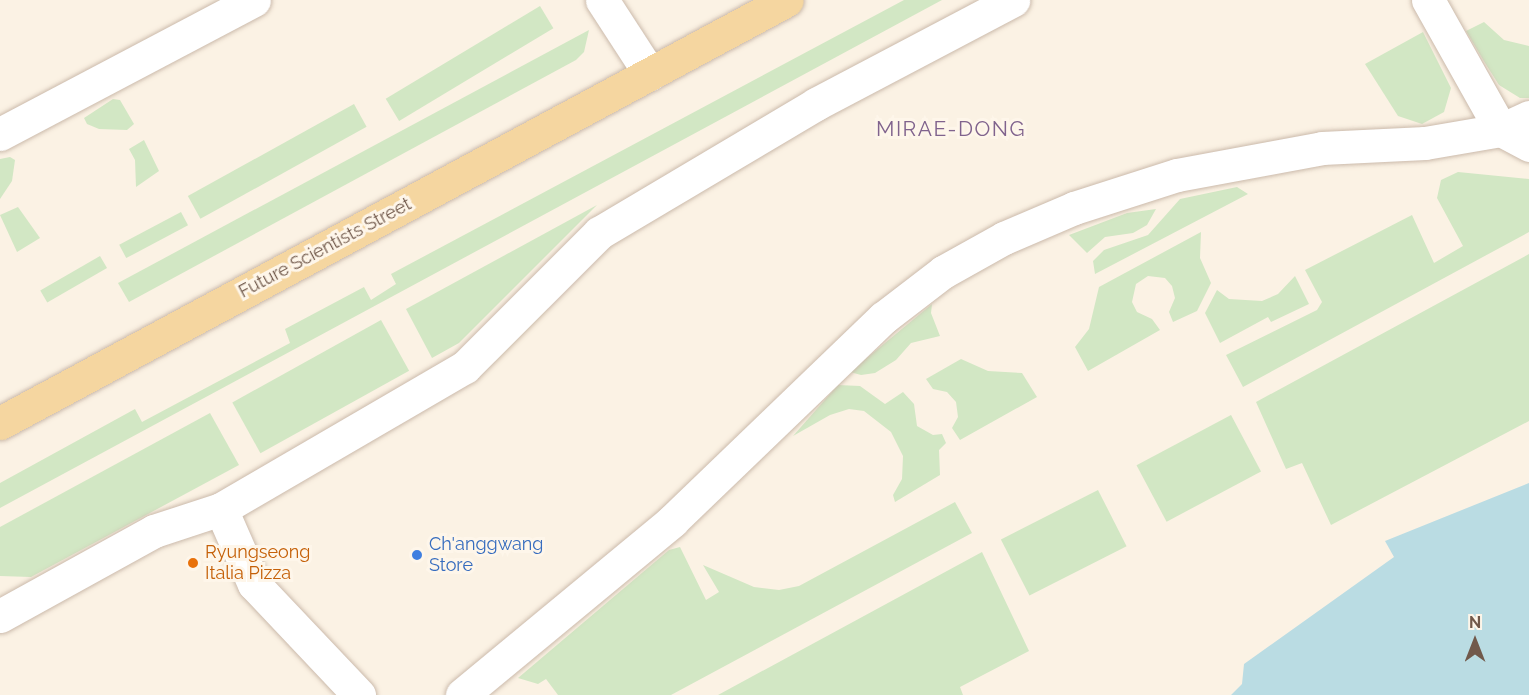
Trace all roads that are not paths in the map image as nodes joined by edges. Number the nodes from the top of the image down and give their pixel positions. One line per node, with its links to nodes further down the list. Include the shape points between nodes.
1 (254, 0): 8 (street)
2 (602, 0): 6 (street)
3 (787, 0): 6 (main road, Future Scientists Street)
4 (1014, 0): 10 (street, via 816,104 599,233 465,367)
5 (1428, 0): 7 (street)
6 (650, 74): 9 (main road, Future Scientists Street)
7 (1520, 131): 13 (street, via 1425,143 1322,148 1177,175 1074,208 1004,238 943,272 883,318 672,521)
8 (0, 134)
9 (0, 423)
10 (220, 508): 11 (street, via 154,531); 12 (street, via 254,584)
11 (0, 616)
12 (359, 695)
13 (462, 695)

